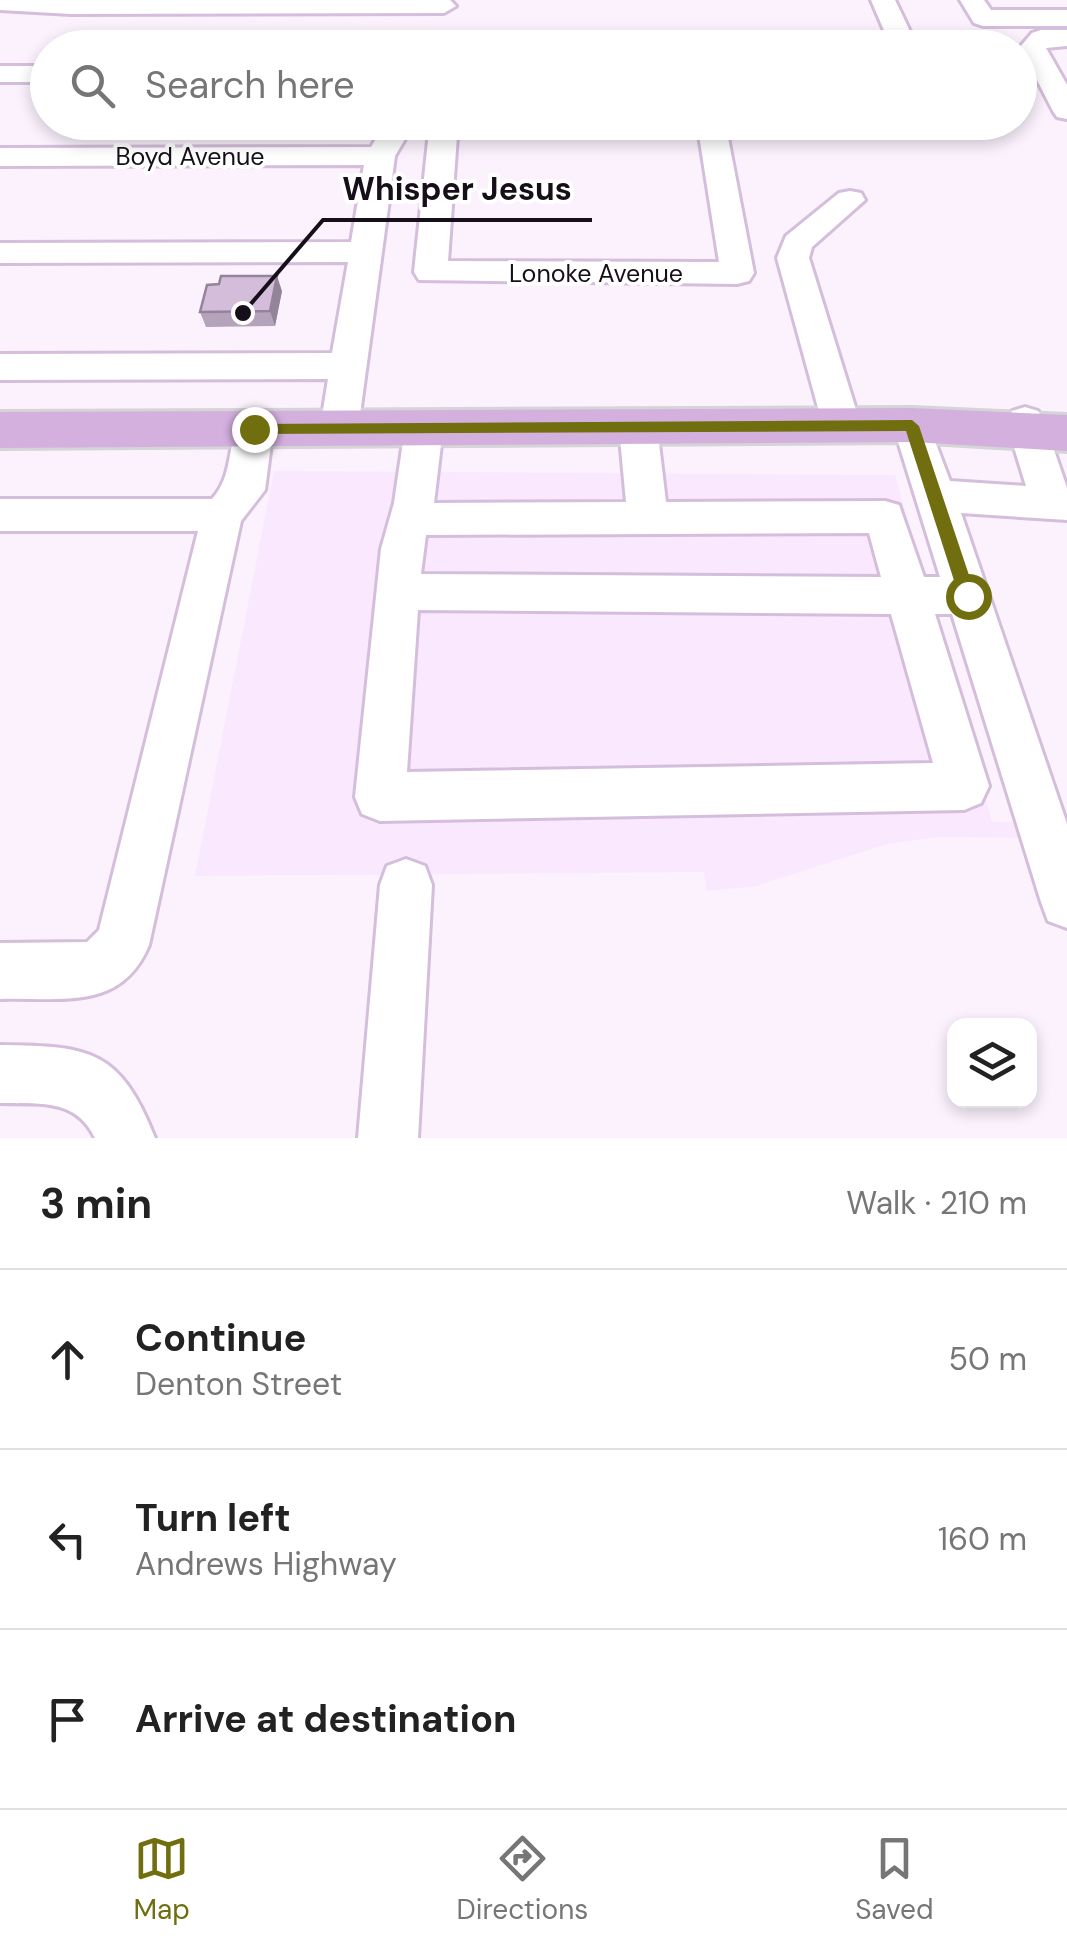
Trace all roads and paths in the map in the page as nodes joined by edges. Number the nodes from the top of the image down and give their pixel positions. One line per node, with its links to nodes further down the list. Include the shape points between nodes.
1 (883, 0): 7 (street)
2 (972, 0): 5 (street, via 983,18)
3 (444, 3): 4 (street); 6 (street)
4 (0, 4)
5 (1067, 18)
6 (440, 30)
7 (897, 30)
8 (1067, 38): 9 (street)
9 (1037, 42)
10 (1037, 54): 13 (street)
11 (0, 74): 12 (street)
12 (30, 74)
13 (1064, 100)
14 (390, 140): 18 (street)
15 (442, 140): 16 (street, Lonoke Avenue, via 431,272 737,273)
16 (714, 140)
17 (0, 156): 18 (street, Boyd Avenue)
18 (380, 156): 20 (street)
19 (850, 200): 24 (street, via 796,243 793,258)
20 (365, 252): 21 (street); 22 (street)
21 (0, 253)
22 (348, 366): 23 (street); 28 (street)
23 (0, 367)
24 (842, 426): 25 (main road); 27 (main road)
25 (912, 426): 26 (main road); 32 (street)
26 (1047, 426): 33 (street)
27 (638, 427): 29 (main road); 36 (street)
28 (339, 428): 29 (main road); 30 (main road)
29 (424, 428): 37 (street)
30 (254, 429): 31 (main road); 35 (street, via 245,490)
31 (0, 430)
32 (935, 496): 33 (street); 39 (street)
33 (1060, 503)
34 (0, 514): 35 (street)
35 (222, 514): 43 (street, via 122,945 98,969)
36 (648, 518): 37 (street); 40 (street, via 885,517)
37 (410, 520): 38 (street)
38 (398, 592): 40 (street); 40 (street, via 380,797 964,786)
39 (968, 596): 40 (street); 41 (street)
40 (908, 597)
41 (1064, 884)
42 (406, 885): 46 (street)
43 (0, 972)
44 (0, 1074): 45 (street, via 71,1076 103,1091)
45 (126, 1138)
46 (388, 1138)

